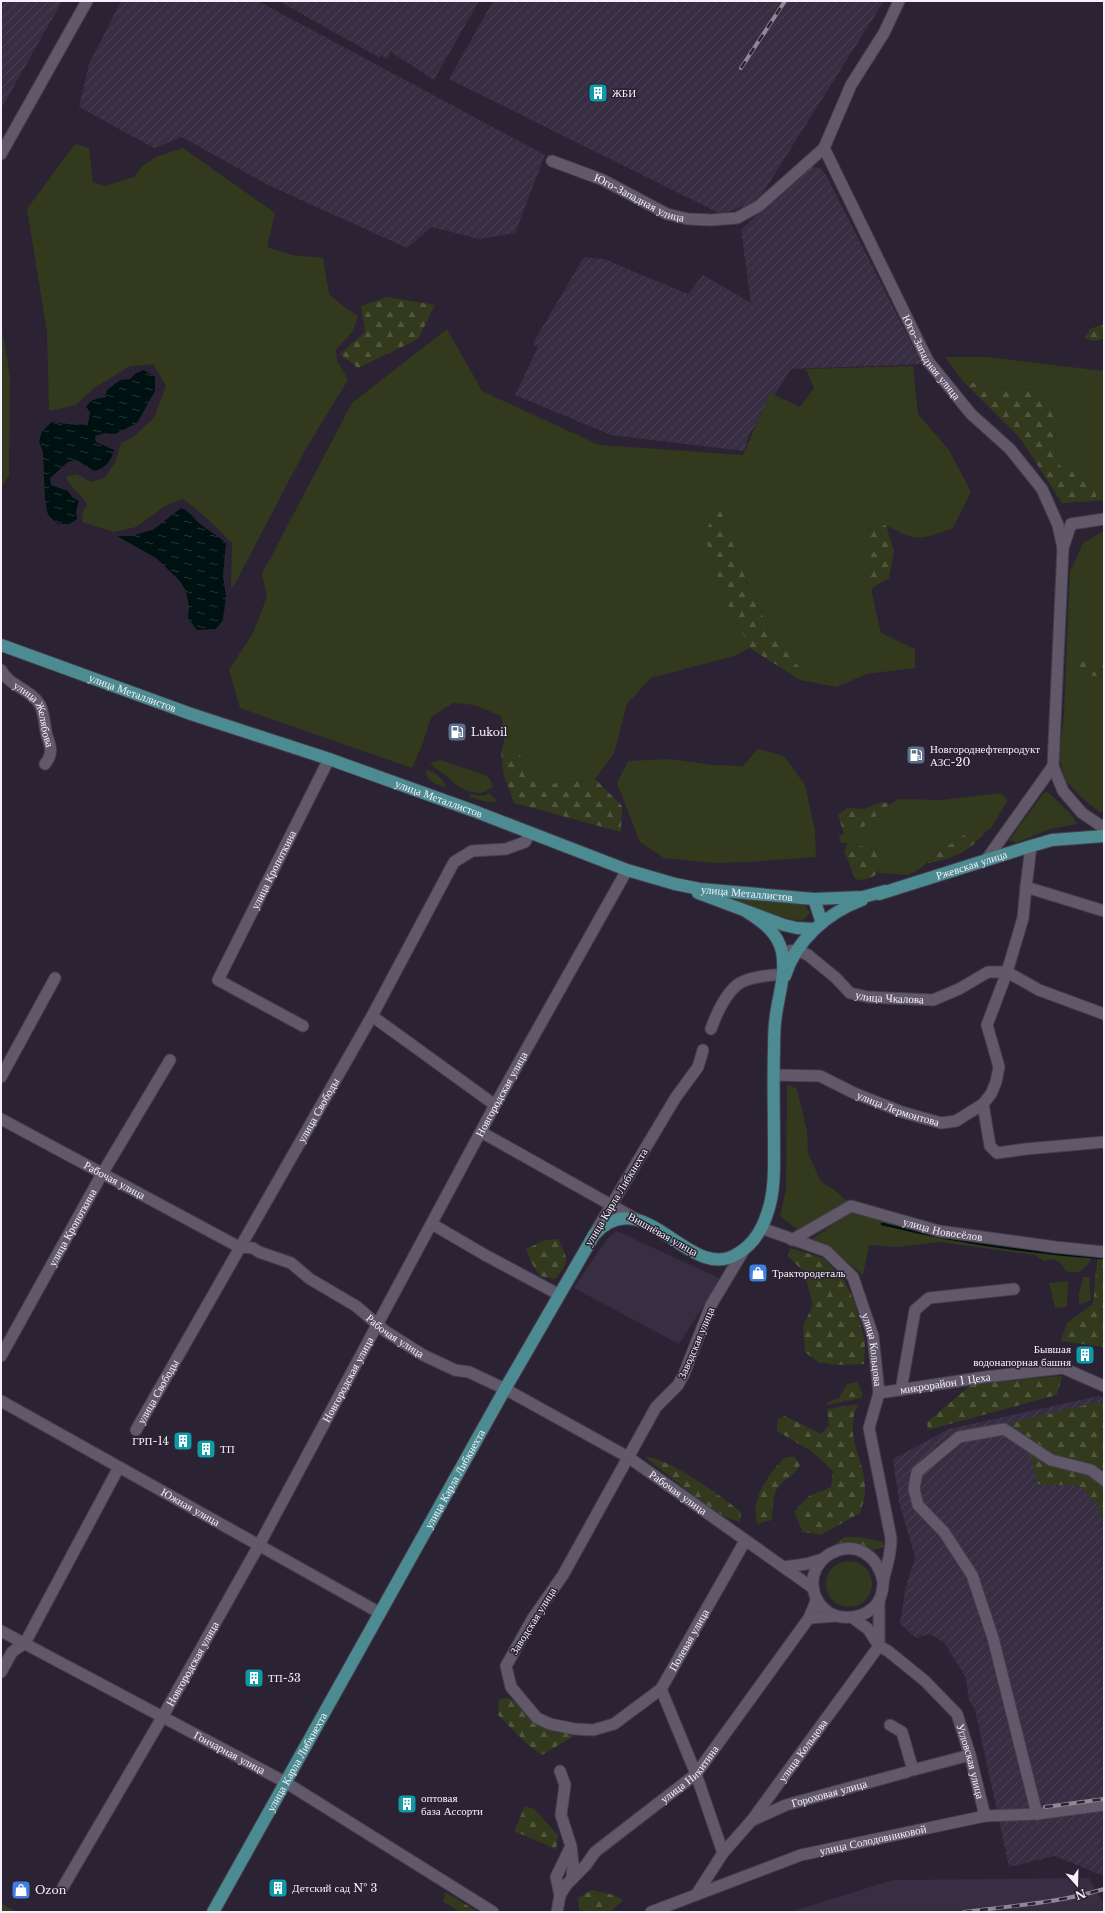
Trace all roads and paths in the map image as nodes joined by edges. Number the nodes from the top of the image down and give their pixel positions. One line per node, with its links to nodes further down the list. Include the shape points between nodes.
1 (87, 1): 4 (street)
2 (898, 1): 3 (street, Юго-Западная улица, via 884,33 851,85)
3 (824, 148): 5 (street, Юго-Западная улица, via 759,206 736,218 711,220 688,219 667,214 603,180); 8 (street, Юго-Западная улица, via 928,361 971,414 1010,449 1042,489)
4 (1, 154)
5 (552, 161)
6 (1104, 519): 7 (street)
7 (1071, 524): 8 (street); 9 (street)
8 (1058, 525): 9 (street, Юго-Западная улица)
9 (1063, 548): 14 (street)
10 (1, 645): 12 (main road, улица Металлистов, via 190,714)
11 (1, 670): 13 (street, улица Желябова, via 12,684 26,691 39,704 52,748)
12 (329, 759): 16 (main road, улица Металлистов); 35 (street, улица Кропоткина, via 218,980)
13 (45, 764)
14 (1054, 766): 15 (street, via 1063,791 1082,813); 19 (street)
15 (1104, 828)
16 (530, 833): 20 (main road, улица Металлистов); 34 (street, улица Свободы, via 525,842 506,849 472,851 454,862)
17 (1104, 836): 18 (main road, Ржевская улица, via 1052,840)
18 (1031, 846): 19 (main road, Ржевская улица); 22 (street)
19 (986, 860): 23 (main road, Ржевская улица)
20 (627, 870): 21 (main road, улица Металлистов); 42 (street, Новгородская улица)
21 (675, 884): 24 (main road, улица Металлистов, via 700,889); 26 (main road)
22 (1026, 887): 25 (street); 30 (street, via 1023,918)
23 (885, 891): 24 (main road, улица Металлистов, via 863,897); 27 (main road, via 856,902)
24 (814, 899): 27 (main road)
25 (1104, 911)
26 (747, 912): 27 (main road, via 797,928); 29 (main road, via 772,931)
27 (818, 926): 28 (main road)
28 (797, 950): 29 (street); 30 (street, улица Чкалова, via 817,962 850,993 868,997 933,1000 988,972); 31 (main road)
29 (782, 952): 31 (main road)
30 (1007, 972): 33 (street, via 1039,990); 41 (street, via 987,1025 999,1067 991,1094)
31 (784, 974): 36 (street, via 749,980 737,985 717,1011); 39 (main road, Заводская улица, via 776,1016)
32 (55, 978): 40 (street)
33 (1104, 1014)
34 (372, 1016): 42 (street); 53 (street, улица Свободы)
35 (303, 1026)
36 (711, 1029)
37 (703, 1050): 47 (street, улица Карла Либкнехта, via 698,1066 676,1097)
38 (170, 1060): 46 (street, улица Кропоткина)
39 (774, 1074): 41 (street, улица Лермонтова, via 820,1076 882,1104 941,1123 956,1121); 50 (main road, Заводская улица, via 773,1183 768,1212)
40 (1, 1077)
41 (983, 1104): 45 (street, via 990,1146 997,1153 1026,1148)
42 (495, 1105): 44 (street, Новгородская улица)
43 (1, 1119): 46 (street, Рабочая улица)
44 (481, 1132): 47 (street, Вишнёвая улица); 49 (street, Новгородская улица)
45 (1104, 1142)
46 (102, 1174): 53 (street, Рабочая улица); 59 (street, улица Кропоткина)
47 (611, 1205): 48 (street, Вишнёвая улица); 51 (street, улица Карла Либкнехта)
48 (636, 1219): 51 (main road, via 617,1218); 54 (main road, Вишнёвая улица, via 712,1259 729,1258)
49 (432, 1224): 57 (street); 58 (street, Новгородская улица)
50 (761, 1228): 52 (street, улица Кольцова); 54 (main road, Заводская улица)
51 (594, 1234): 57 (main road, улица Карла Либкнехта)
52 (792, 1240): 55 (street, улица Новосёлов, via 851,1206 939,1231 1054,1248); 63 (street, улица Кольцова, via 826,1251 853,1277 873,1336)
53 (239, 1247): 58 (street, Рабочая улица, via 253,1248 291,1263 310,1279 356,1306); 65 (street, улица Свободы)
54 (744, 1250): 66 (street, Заводская улица, via 711,1305 678,1385 656,1407)
55 (1104, 1252)
56 (1014, 1289): 62 (street, via 928,1298 915,1310)
57 (558, 1294): 61 (main road, улица Карла Либкнехта)
58 (377, 1324): 61 (street, Рабочая улица, via 423,1355); 70 (street, Новгородская улица)
59 (1, 1356)
60 (1104, 1386): 62 (street, микрорайон 1 Цеха, via 1063,1368)
61 (505, 1389): 66 (street, Рабочая улица); 78 (main road, улица Карла Либкнехта)
62 (901, 1390): 63 (street, микрорайон 1 Цеха)
63 (878, 1393): 71 (street, улица Кольцова, via 869,1428 891,1538)
64 (1, 1401): 67 (street, Южная улица)
65 (136, 1430)
66 (628, 1457): 69 (street, Рабочая улица); 88 (street, Заводская улица, via 563,1575 533,1618 506,1666 511,1687 537,1718 550,1724 593,1730)
67 (120, 1467): 70 (street, Южная улица); 83 (street)
68 (1104, 1480): 96 (street, via 1091,1470 1050,1460 1004,1429 959,1437 917,1472 914,1489 918,1505 944,1532 972,1575 993,1638)
69 (745, 1541): 74 (street, Рабочая улица); 86 (street, Полевая улица)
70 (258, 1547): 78 (street, Южная улица); 87 (street, Новгородская улица)
71 (891, 1551): 72 (street, via 875,1555); 75 (street, улица Кольцова)
72 (866, 1553): 73 (street, via 855,1549 843,1549 832,1552); 75 (street, via 881,1570)
73 (823, 1559): 74 (street); 76 (street, via 815,1571)
74 (784, 1567): 76 (street, Рабочая улица)
75 (883, 1581): 77 (street)
76 (815, 1593): 79 (street, via 822,1607); 80 (street, улица Никитина)
77 (879, 1600): 81 (street, via 865,1614); 84 (street)
78 (380, 1613): 94 (main road, улица Карла Либкнехта)
79 (837, 1616): 80 (street); 81 (street)
80 (809, 1618): 93 (street, улица Никитина)
81 (853, 1618): 84 (street, via 868,1629)
82 (1, 1631): 83 (street, Гончарная улица)
83 (24, 1643): 85 (street, via 12,1652); 87 (street, Гончарная улица)
84 (879, 1646): 90 (street, Угловская улица, via 925,1681 957,1714); 98 (street, улица Кольцова)
85 (1, 1672)
86 (661, 1689): 88 (street, Полевая улица); 93 (street)
87 (163, 1716): 94 (street, Гончарная улица); 102 (street, Новгородская улица)
88 (614, 1724)
89 (890, 1725): 92 (street, via 902,1732)
90 (970, 1755): 92 (street, Гороховая улица); 97 (street, Угловская улица)
91 (560, 1771): 99 (street, via 565,1785 561,1815)
92 (910, 1771): 98 (street, Гороховая улица, via 786,1805)
93 (696, 1774): 100 (street); 101 (street, улица Никитина, via 595,1852)
94 (285, 1782): 105 (main road, улица Карла Либкнехта); 106 (street, Гончарная улица)
95 (1104, 1806): 96 (street, улица Солодовниковой)
96 (1037, 1814): 97 (street, улица Солодовниковой)
97 (985, 1816): 104 (street, улица Солодовниковой, via 801,1855)
98 (752, 1820): 100 (street, улица Кольцова)
99 (571, 1846): 101 (street); 103 (street, via 556,1877)
100 (723, 1853): 104 (street, улица Кольцова)
101 (572, 1879): 103 (street, улица Никитина)
102 (63, 1887)
103 (560, 1895): 107 (street, улица Никитина)
104 (696, 1895): 108 (street, улица Солодовниковой)
105 (214, 1912)
106 (493, 1912)
107 (557, 1912)
108 (651, 1912)

